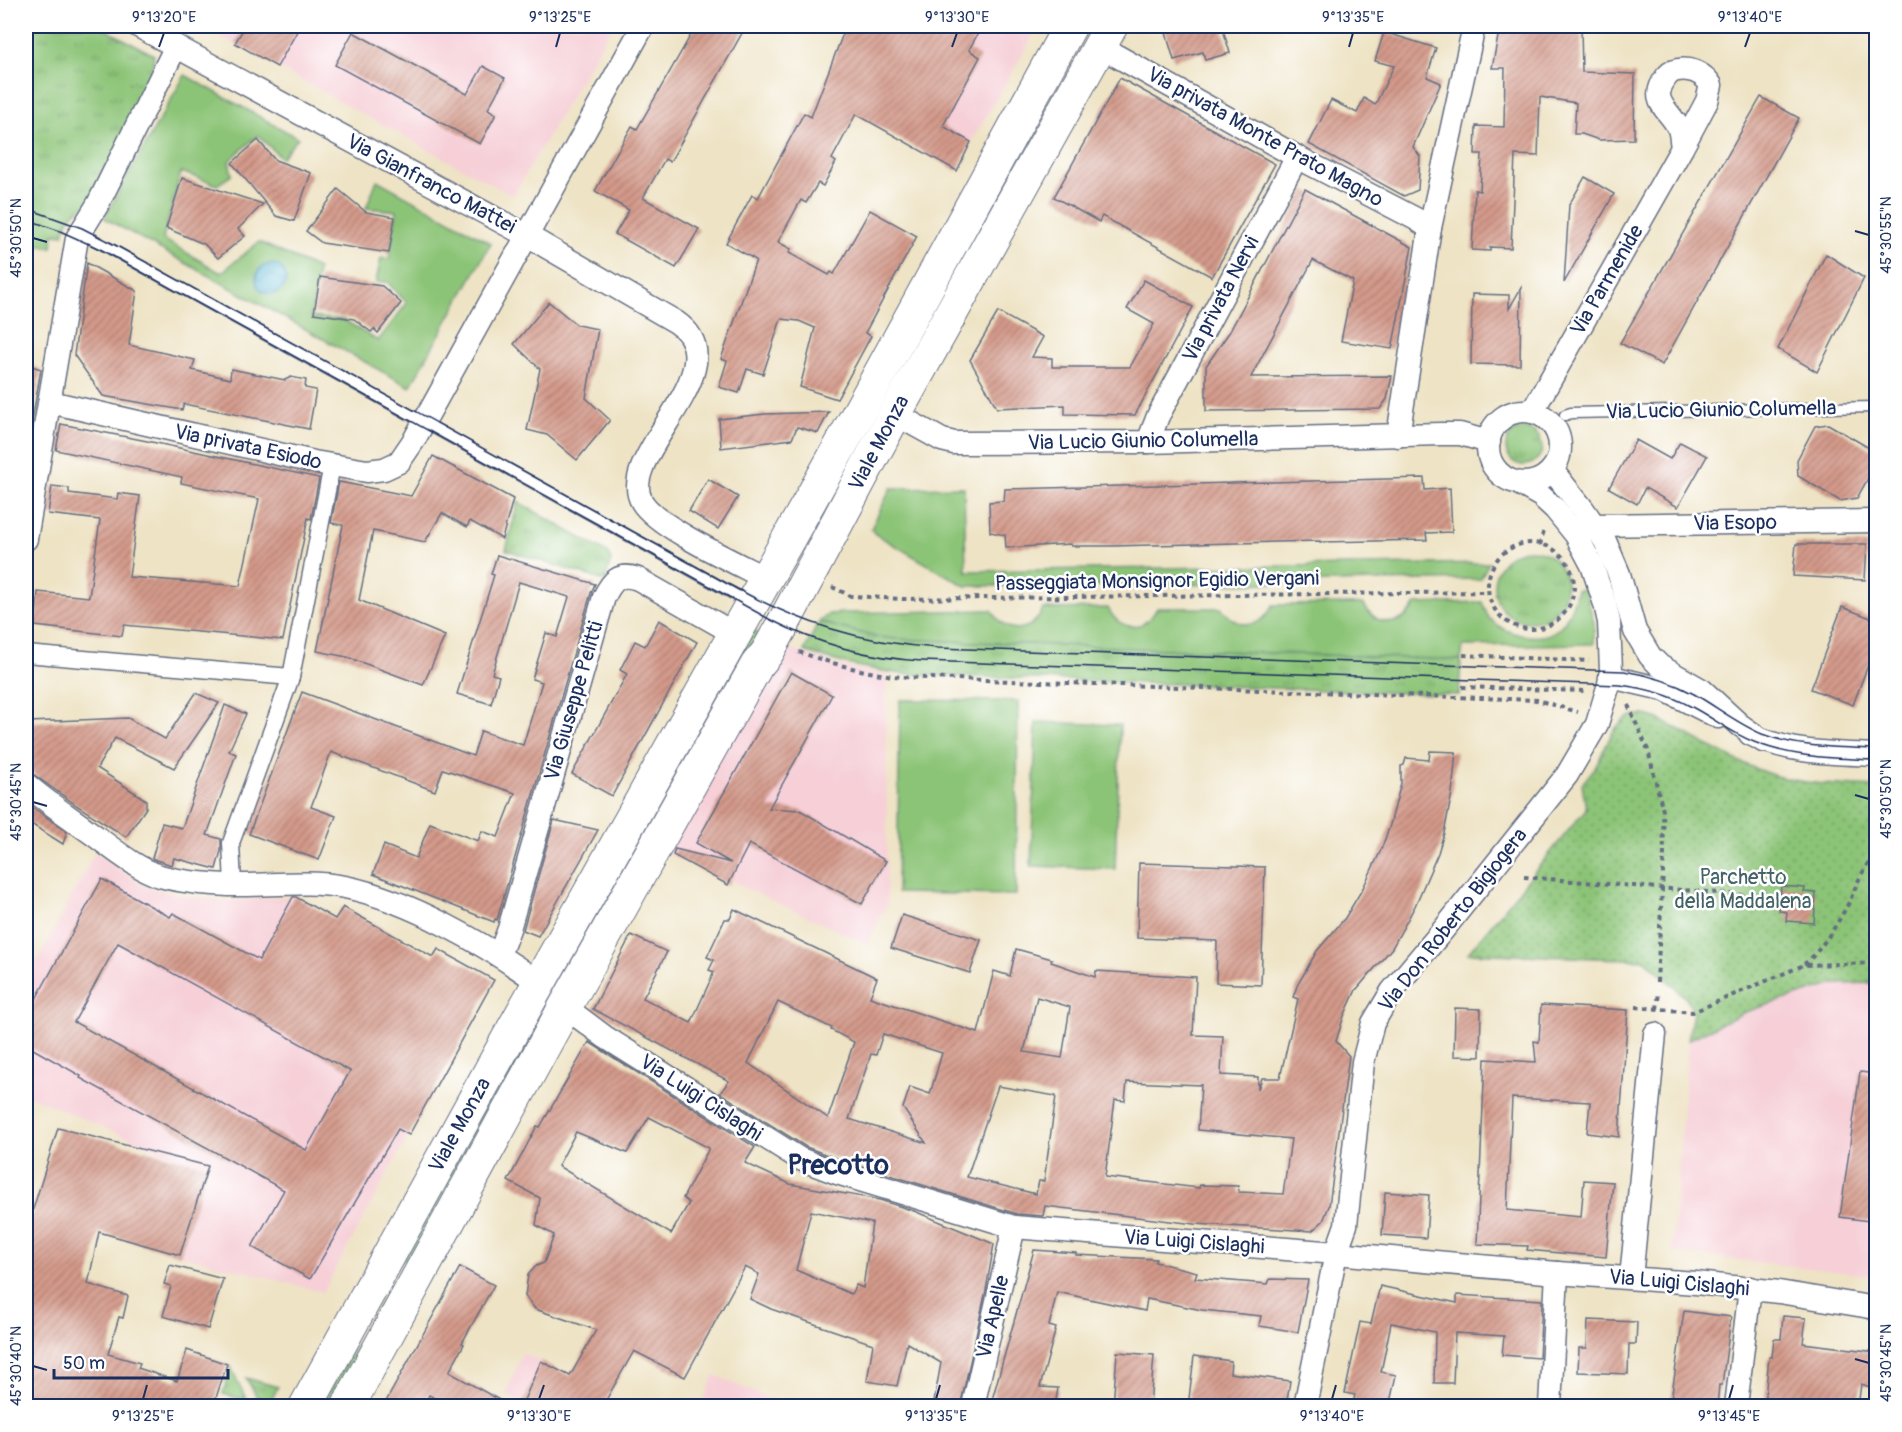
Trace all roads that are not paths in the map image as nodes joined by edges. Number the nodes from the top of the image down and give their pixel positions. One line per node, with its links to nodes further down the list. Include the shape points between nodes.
1 (138, 26): 6 (street, Via Gianfranco Mattei)
2 (642, 26): 11 (street, Via privata Esiodo)
3 (1070, 26): 27 (main road, Viale Monza)
4 (1474, 26): 9 (street)
5 (1105, 36): 8 (street, Via privata Monte Prato Magno); 15 (main road, Viale Monza)
6 (176, 46): 10 (street, via 98,204); 11 (street, Via Gianfranco Mattei)
7 (1682, 148): 14 (street, Via Parmenide)
8 (1297, 157): 9 (street, Via privata Monte Prato Magno); 19 (street, Via privata Nervi, via 1158,416)
9 (1430, 228): 18 (street)
10 (79, 232): 12 (street, via 72,255); 17 (lane)
11 (526, 235): 17 (street, Via privata Esiodo); 27 (street, Via Gianfranco Mattei, via 683,327 691,336 694,364 681,398 644,463 638,493 645,506 674,530)
12 (50, 402): 21 (street, Via privata Esiodo); 26 (street)
13 (1876, 408): 16 (lane, Via Lucio Giunio Columella)
14 (1532, 412): 20 (street, via 1507,416 1494,427); 22 (street, via 1545,418 1558,436 1560,454)
15 (895, 414): 19 (street, Via Lucio Giunio Columella, via 954,443); 28 (main road, Viale Monza)
16 (1565, 415)
17 (423, 421): 21 (street, Via privata Esiodo, via 404,456 391,466 374,471); 27 (lane)
18 (1398, 436): 19 (street, Via Lucio Giunio Columella); 20 (street, Via Lucio Giunio Columella, via 1460,434)
19 (1148, 442)
20 (1489, 442): 23 (street, via 1496,469)
21 (332, 465): 31 (street)
22 (1552, 470): 23 (street, via 1536,481); 25 (street)
23 (1518, 483): 25 (street)
24 (1876, 521): 25 (street, Via Esopo)
25 (1585, 530): 32 (street, via 1605,604); 33 (street, via 1613,558 1643,646 1660,666 1702,690)
26 (26, 539)
27 (758, 591): 28 (main road); 29 (main road, Viale Monza)
28 (798, 596): 36 (main road, Viale Monza)
29 (735, 634): 36 (main road, Viale Monza); 38 (street, Via Giuseppe Pelitti, via 638,579 624,576 614,580 602,603)
30 (26, 654): 31 (street)
31 (291, 677): 37 (street, via 231,843)
32 (1611, 677): 33 (street, via 1678,695); 43 (street, Via Don Roberto Bigiogera, via 1599,717 1567,776 1392,991 1377,1015 1365,1050 1347,1216)
33 (1763, 741): 34 (street, via 1800,750)
34 (1876, 755)
35 (26, 784): 37 (street, via 143,868 185,881)
36 (633, 853): 39 (main road, Viale Monza); 40 (main road, Viale Monza)
37 (233, 885): 38 (street, via 318,884 360,891 410,908)
38 (499, 956): 39 (street)
39 (539, 982): 40 (main road); 44 (main road, Viale Monza)
40 (566, 1007): 42 (street, Via Luigi Cislaghi, via 605,1037 800,1159); 44 (main road, Viale Monza)
41 (1654, 1034): 46 (street)
42 (1014, 1227): 43 (street, Via Luigi Cislaghi); 51 (street, Via Apelle)
43 (1336, 1253): 45 (street, Via Luigi Cislaghi); 52 (street, Via Don Roberto Bigiogera)
44 (400, 1272): 49 (main road, Viale Monza); 50 (main road, Viale Monza)
45 (1557, 1273): 46 (street, Via Luigi Cislaghi); 53 (street)
46 (1631, 1278): 47 (street, Via Luigi Cislaghi)
47 (1750, 1288): 48 (street, Via Luigi Cislaghi); 54 (street)
48 (1876, 1308)
49 (306, 1407)
50 (348, 1407)
51 (973, 1407)
52 (1305, 1407)
53 (1550, 1407)
54 (1737, 1407)

